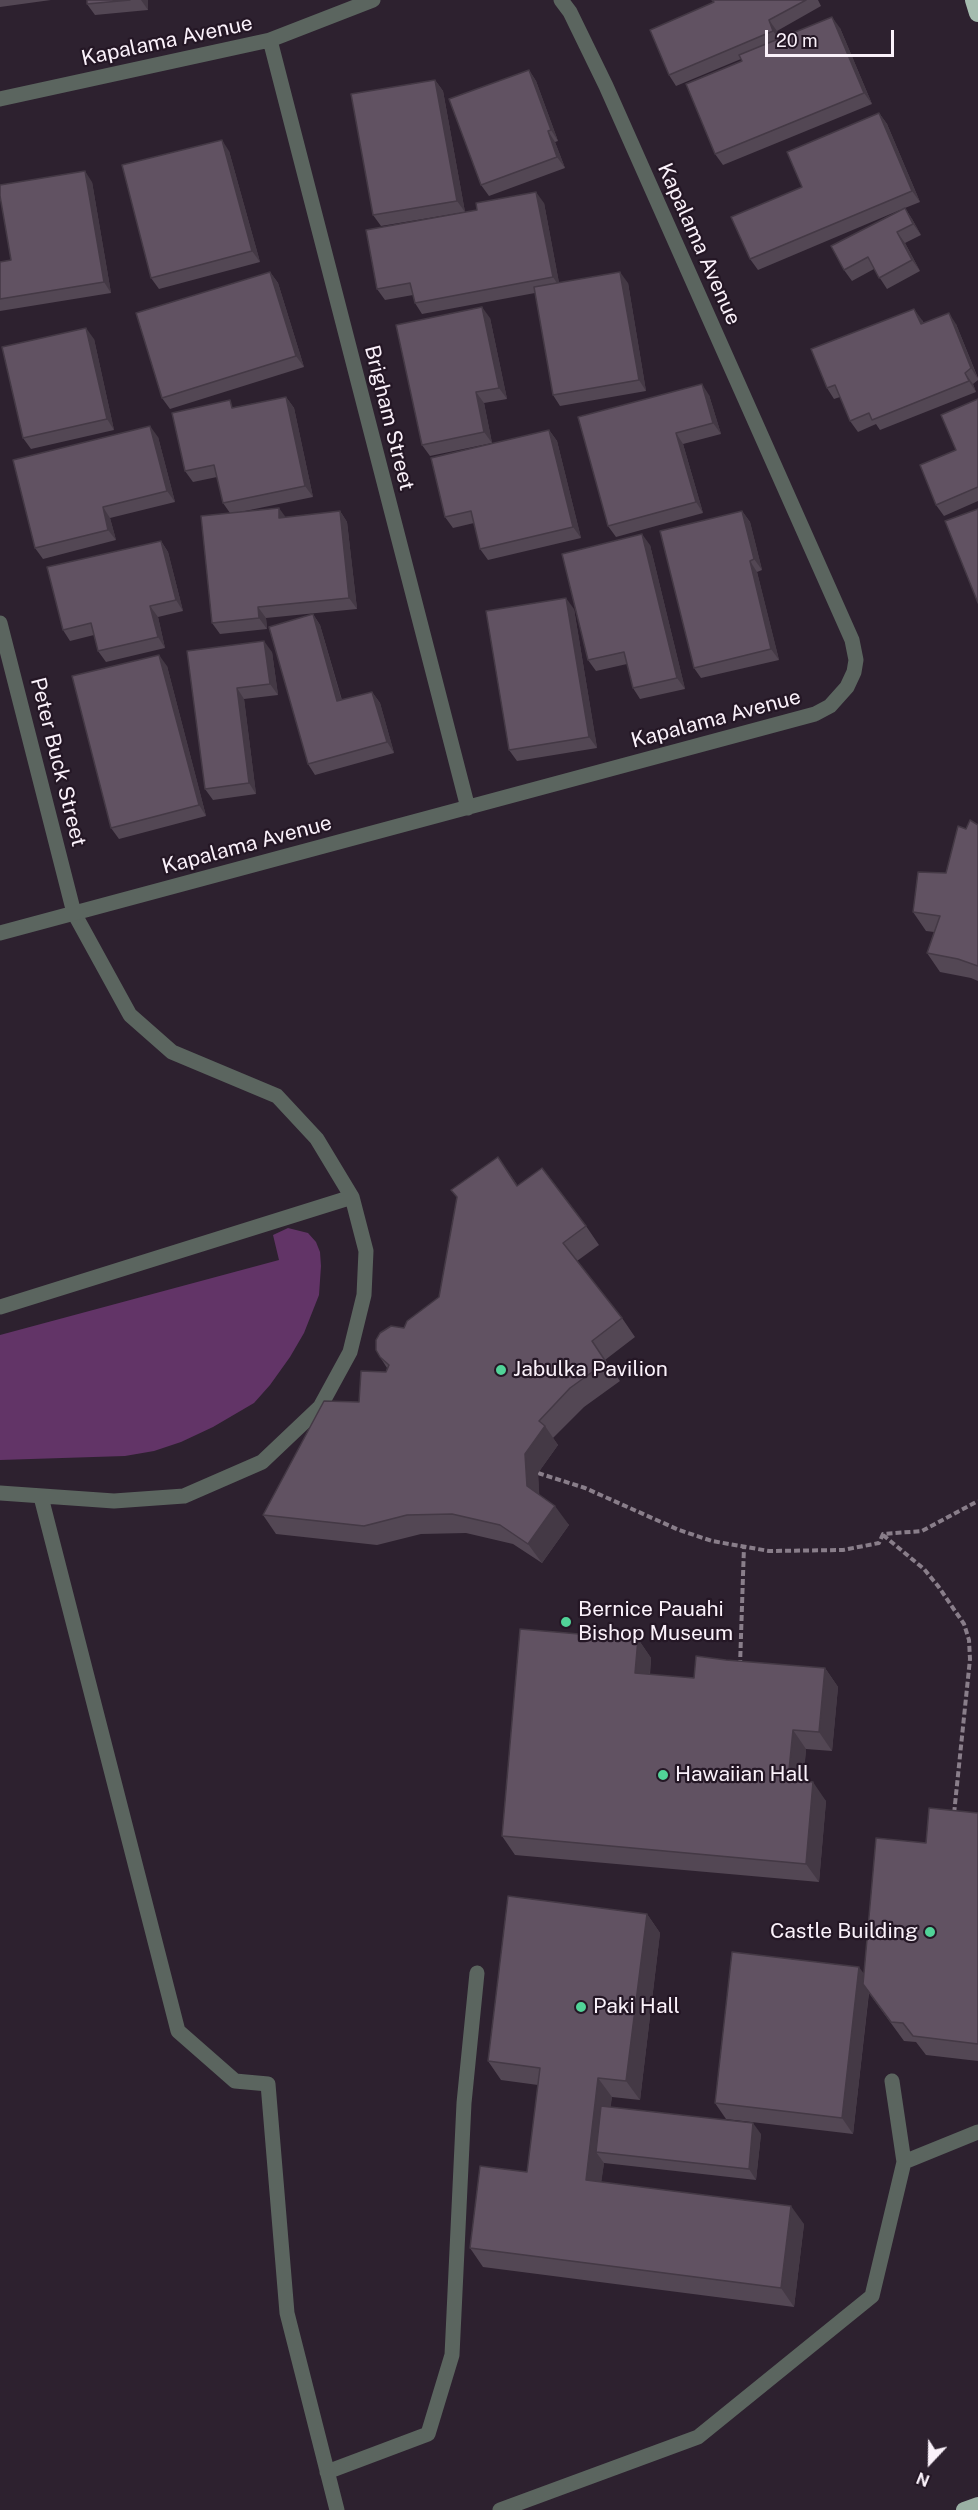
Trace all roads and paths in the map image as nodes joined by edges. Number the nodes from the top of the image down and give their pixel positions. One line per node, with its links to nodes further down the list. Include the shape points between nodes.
1 (373, 0): 5 (street, Kapalama Avenue)
2 (561, 0): 8 (street, Kapalama Avenue, via 616,107 852,640 856,660 841,696 814,714)
3 (974, 0): 4 (highway)
4 (978, 14)
5 (270, 40): 6 (street, Kapalama Avenue); 8 (street, Brigham Street)
6 (0, 99)
7 (0, 623): 9 (street, Peter Buck Street)
8 (468, 808): 9 (street, Kapalama Avenue)
9 (74, 913): 10 (street, Kapalama Avenue); 11 (street, Peter Buck Street, via 130,1015 172,1052 277,1096 317,1139)
10 (0, 933)
11 (352, 1197): 12 (street); 15 (street, Peter Buck Street, via 366,1251 364,1295 350,1352 320,1407 262,1462 184,1496 114,1501)
12 (0, 1307)
13 (538, 1473): 18 (path, via 585,1488 679,1530)
14 (0, 1493): 15 (street, Peter Buck Street)
15 (41, 1497): 25 (street, via 178,2031 235,2081 268,2084 287,2313)
16 (978, 1501): 17 (path, via 922,1530)
17 (883, 1534): 18 (path, via 879,1543 843,1550 769,1551); 20 (path, via 924,1569 964,1624 969,1640)
18 (744, 1546): 19 (path)
19 (740, 1668)
20 (954, 1816)
21 (477, 1974): 25 (street, via 464,2103 452,2355 432,2423 428,2434)
22 (892, 2081): 24 (street)
23 (978, 2132): 24 (street)
24 (904, 2162): 28 (street, via 872,2295 698,2437)
25 (327, 2472): 27 (street)
26 (978, 2505): 29 (highway)
27 (337, 2510)
28 (500, 2510)
29 (964, 2510)

